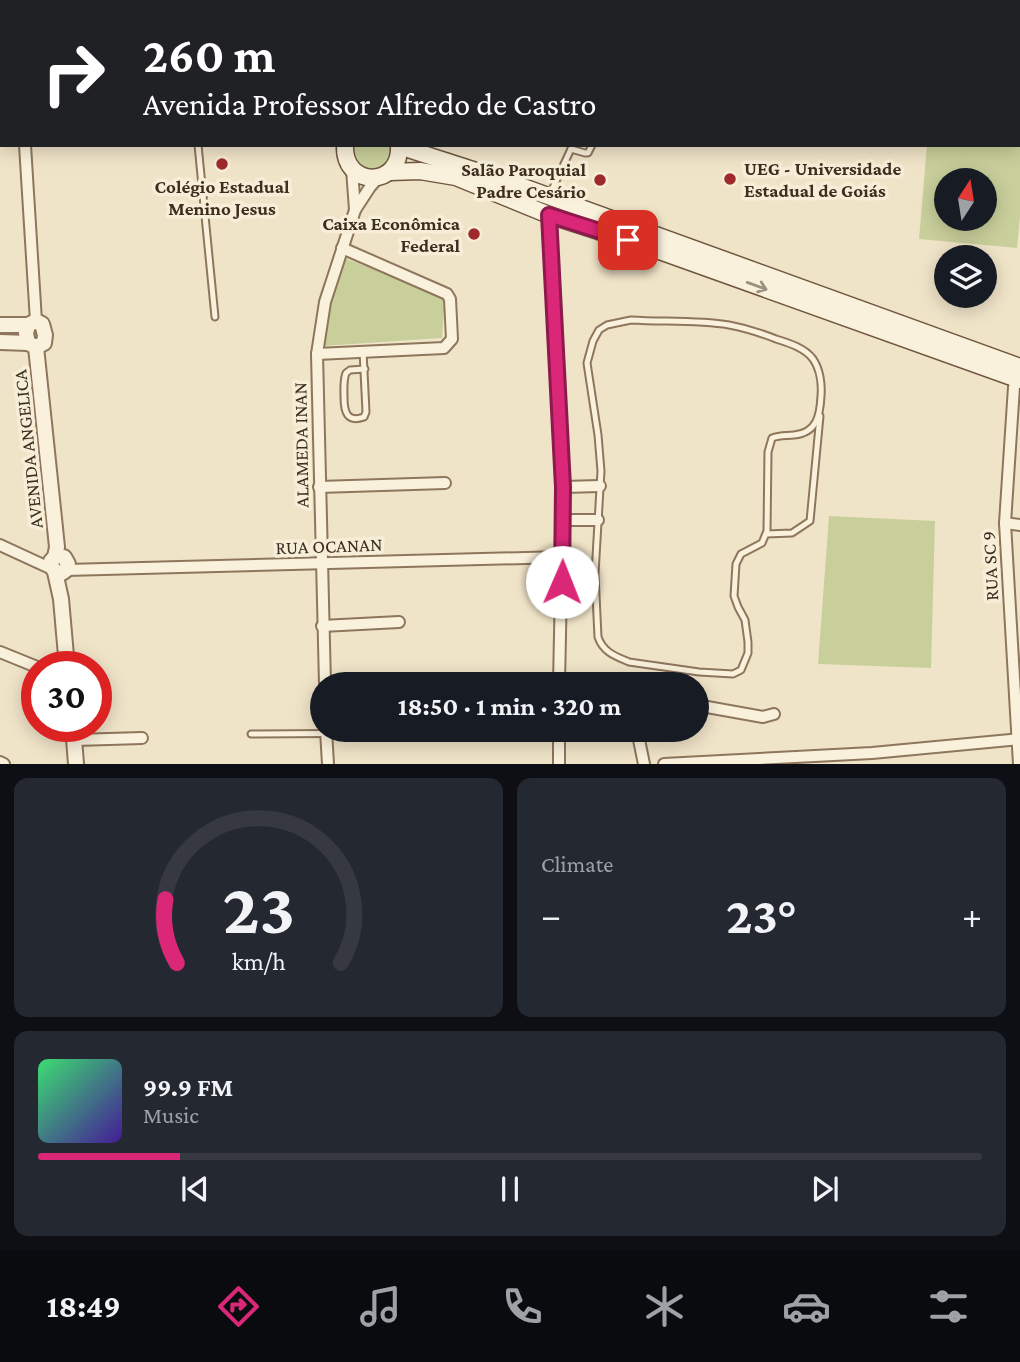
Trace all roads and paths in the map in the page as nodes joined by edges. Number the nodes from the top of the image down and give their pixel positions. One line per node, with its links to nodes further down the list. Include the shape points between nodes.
1 (25, 147): 14 (street)
2 (198, 147): 13 (lane)
3 (401, 147): 8 (main road, via 397,163)
4 (405, 147): 9 (main road)
5 (571, 147): 6 (lane, via 585,153); 9 (lane)
6 (591, 147)
7 (345, 154): 8 (main road, via 365,177); 10 (street, ALAMEDA INAN)
8 (385, 174): 10 (street, ALAMEDA INAN); 11 (main road, via 420,171 456,177)
9 (549, 197): 21 (main road)
10 (355, 210): 12 (street, ALAMEDA INAN)
11 (549, 215): 21 (main road, one-way to 21); 26 (street)
12 (342, 248): 18 (street, via 441,290 450,299 452,340 444,348); 19 (street, ALAMEDA INAN, via 325,302)
13 (215, 317)
14 (32, 323): 15 (street); 17 (street, AVENIDA ANGELICA, via 42,324 45,335 44,343)
15 (0, 325)
16 (0, 342): 17 (street)
17 (32, 345): 34 (street, AVENIDA ANGELICA)
18 (363, 351): 19 (street); 20 (lane)
19 (317, 354): 25 (street, ALAMEDA INAN)
20 (365, 369): 20 (lane, via 365,417 349,417 344,411 344,378 350,370)
21 (1020, 373): 29 (street, RUA SC 9, via 1014,387)
22 (820, 416): 24 (lane, via 822,386 815,361 794,345 732,325 631,320 607,325 593,341 587,363); 31 (lane, via 804,433 772,438); 31 (lane, via 810,521 792,533)
23 (444, 483): 25 (street)
24 (600, 486): 26 (street); 28 (lane)
25 (319, 487): 35 (street, ALAMEDA INAN)
26 (563, 487): 27 (street)
27 (562, 520): 28 (street); 33 (street)
28 (598, 520): 31 (lane, via 595,594 601,646 629,662 699,672 733,674 744,665 748,642 745,620 734,596 736,564 741,554 762,543)
29 (1005, 523): 30 (street); 49 (street, RUA SC 9)
30 (1020, 525)
31 (766, 534)
32 (0, 545): 34 (street, RUA OCANAN)
33 (562, 557): 35 (street, RUA OCANAN); 42 (street)
34 (59, 563): 35 (street, RUA OCANAN, via 96,569); 38 (street, AVENIDA ANGELICA)
35 (321, 563): 37 (street, ALAMEDA INAN)
36 (399, 622): 37 (street)
37 (323, 626): 41 (street, ALAMEDA INAN)
38 (66, 651)
39 (0, 652): 40 (street)
40 (21, 661)
41 (325, 672)
42 (559, 672)
43 (709, 708): 44 (street, via 763,718)
44 (774, 714)
45 (310, 732): 46 (lane)
46 (251, 734)
47 (112, 736): 48 (street)
48 (142, 738)
49 (1018, 740): 58 (street); 59 (street, RUA SC 9)
50 (75, 742): 54 (street)
51 (327, 742): 55 (street)
52 (559, 742): 56 (street)
53 (639, 742): 57 (street)
54 (76, 764)
55 (328, 764)
56 (559, 764)
57 (644, 764)
58 (664, 764)
59 (1019, 764)

